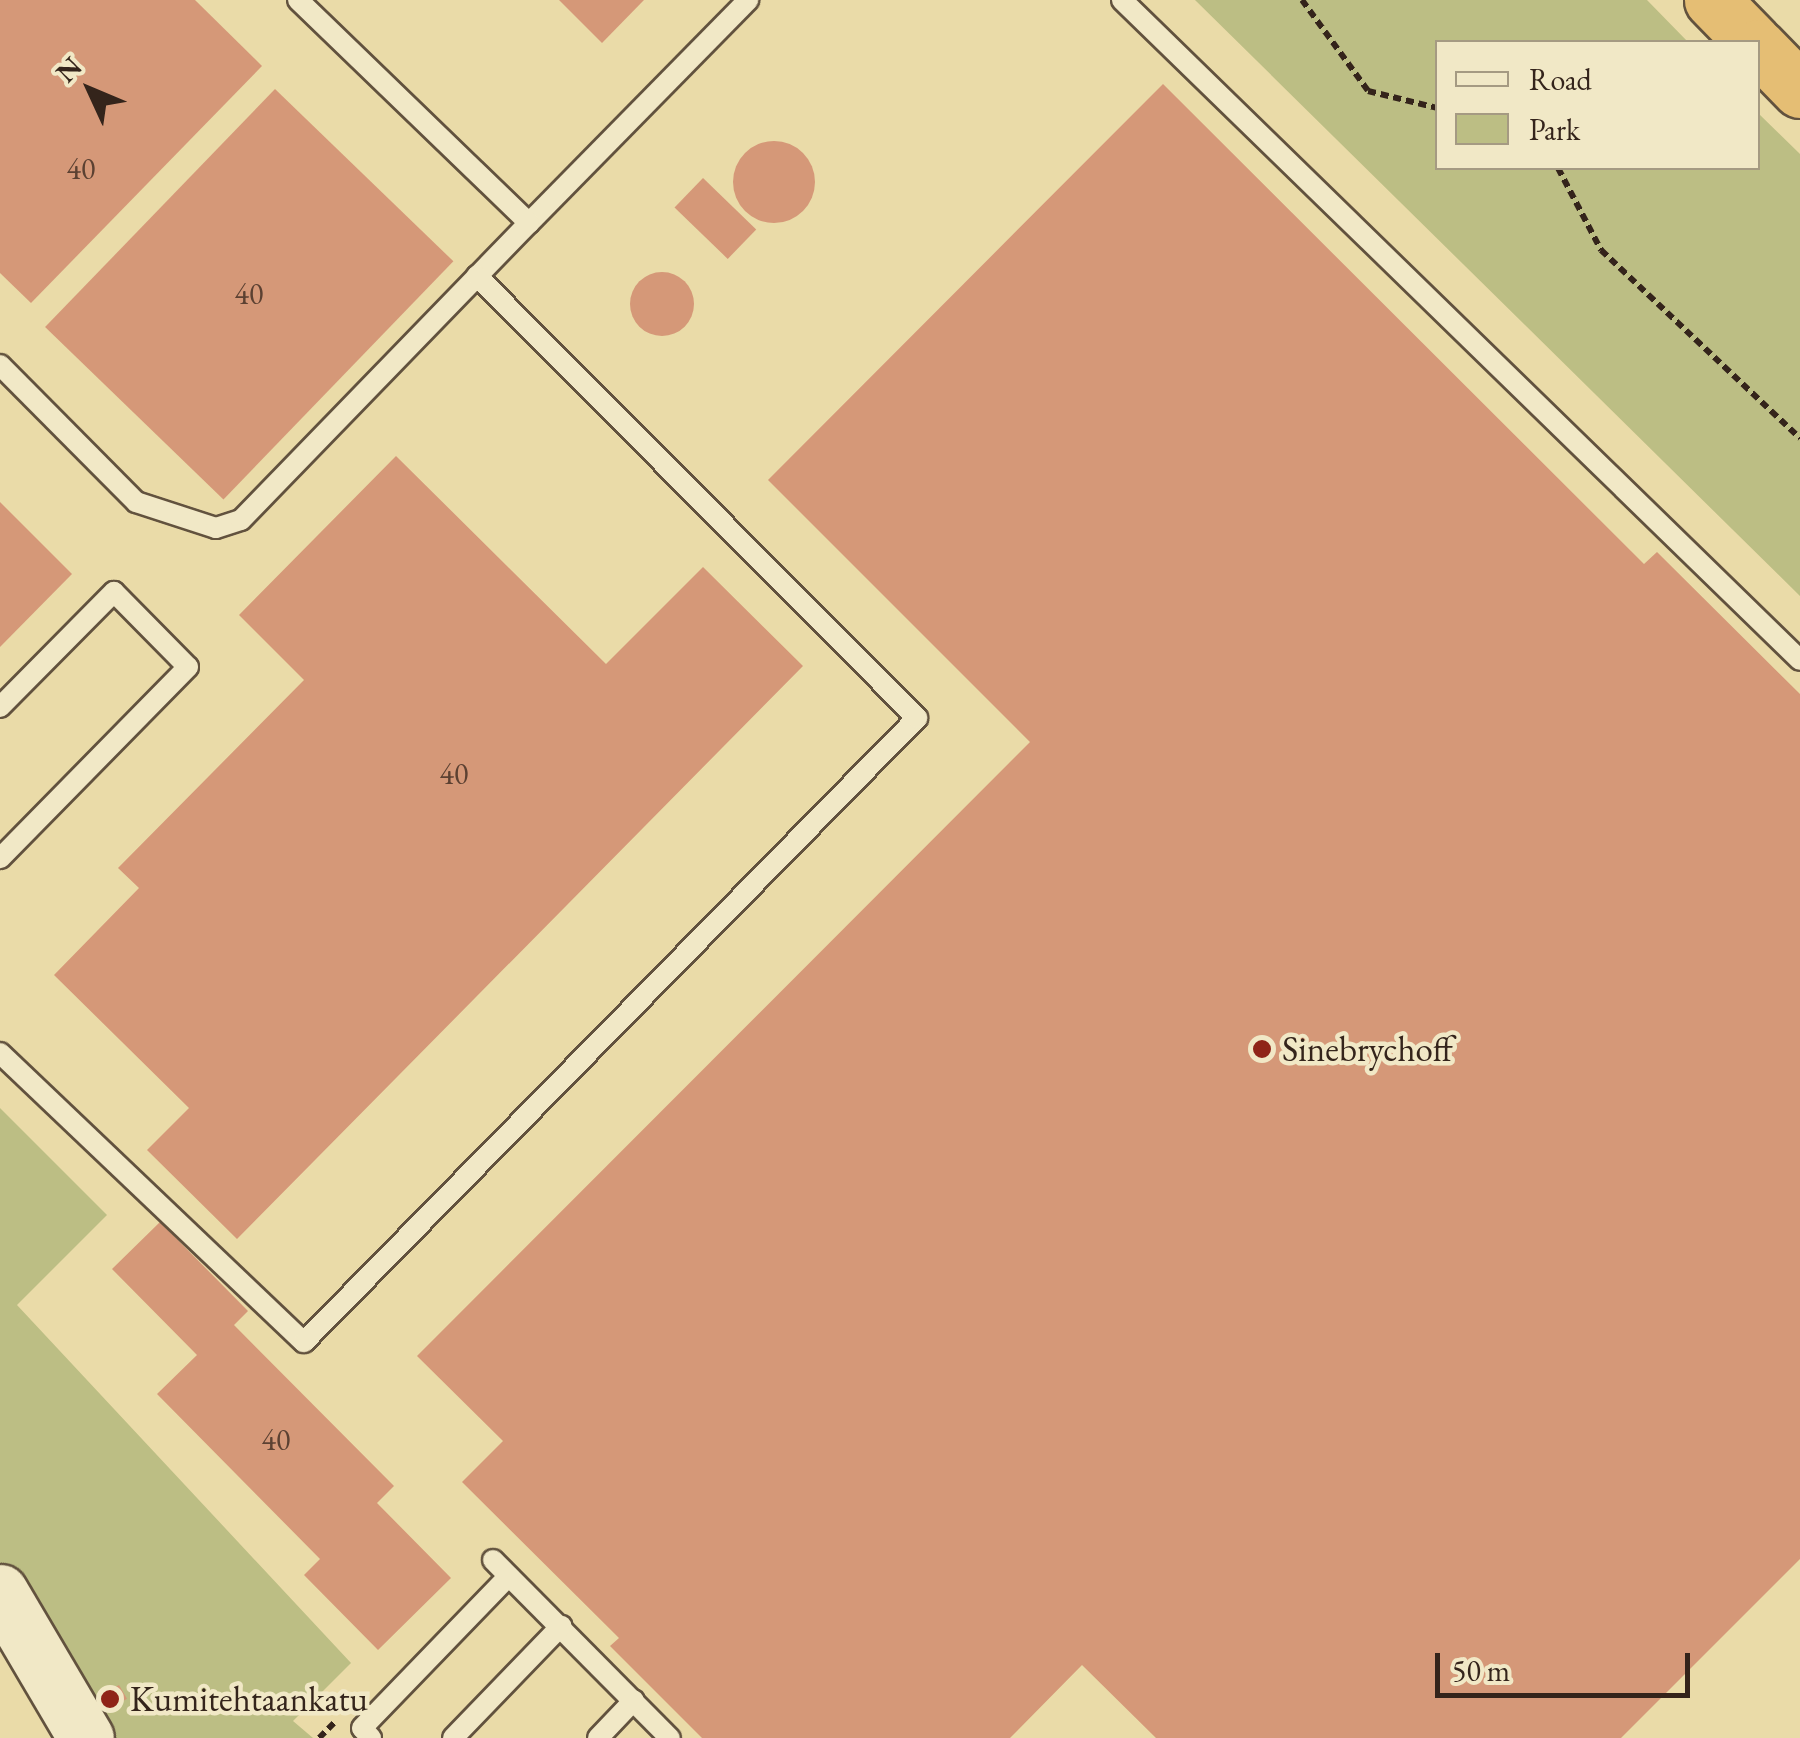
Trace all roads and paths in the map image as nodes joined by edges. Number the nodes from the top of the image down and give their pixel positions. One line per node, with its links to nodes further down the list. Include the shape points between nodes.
1 (298, 0): 11 (lane)
2 (748, 0): 11 (lane)
3 (1122, 0): 15 (lane)
4 (1302, 0): 9 (path, via 1368,91)
5 (1712, 0): 6 (highway)
6 (1752, 40)
7 (1760, 48): 8 (highway)
8 (1800, 90)
9 (1435, 107)
10 (1559, 170): 14 (path, via 1601,250)
11 (529, 223): 12 (lane)
12 (478, 276): 13 (lane, via 242,520 216,528 136,502); 18 (lane, via 916,718 304,1342)
13 (0, 365)
14 (1800, 438)
15 (1800, 660)
16 (0, 708): 17 (lane, via 114,592 188,667)
17 (0, 858)
18 (0, 1052)
19 (493, 1560): 20 (lane)
20 (509, 1576): 22 (lane); 25 (lane, via 362,1728)
21 (0, 1592): 24 (street)
22 (560, 1626): 23 (lane); 26 (lane)
23 (634, 1700): 27 (lane); 28 (lane)
24 (86, 1738)
25 (372, 1738)
26 (453, 1738)
27 (598, 1738)
28 (670, 1738)

